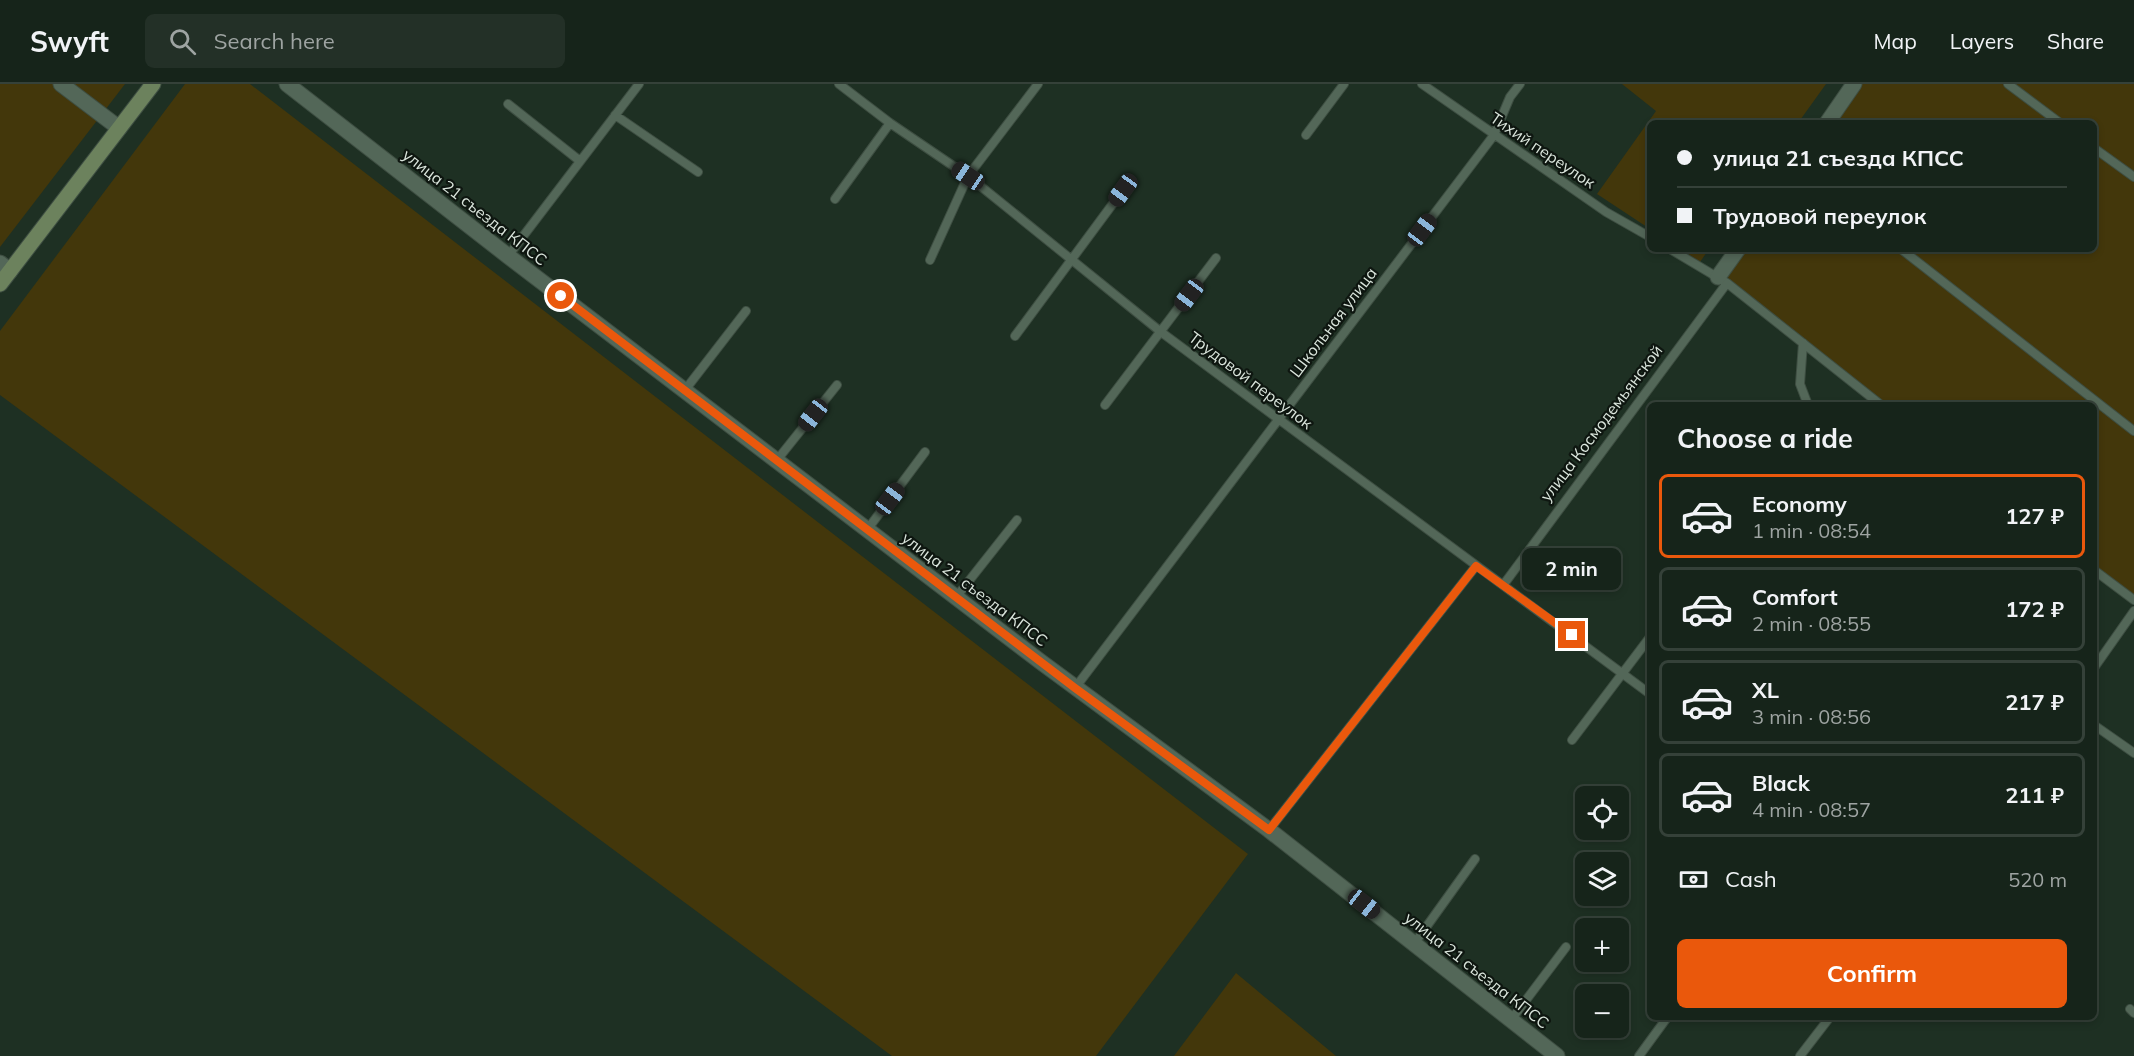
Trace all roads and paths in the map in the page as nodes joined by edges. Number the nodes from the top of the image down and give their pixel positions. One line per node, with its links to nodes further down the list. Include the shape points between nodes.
1 (61, 84): 19 (street)
2 (153, 84): 19 (main road)
3 (287, 84): 33 (street, улица 21 съезда КПСС)
4 (639, 84): 15 (lane)
5 (1038, 84): 25 (lane)
6 (1344, 84): 20 (lane)
7 (1422, 84): 21 (lane, Тихий переулок)
8 (1513, 84): 13 (lane)
9 (1520, 84): 13 (lane, Школьная улица)
10 (1854, 84): 16 (street)
11 (2008, 84): 17 (lane)
12 (842, 85): 18 (lane, Трудовой переулок)
13 (1510, 97): 21 (lane, Школьная улица)
14 (508, 104): 23 (lane)
15 (615, 115): 23 (lane); 24 (lane)
16 (1829, 120)
17 (2057, 120)
18 (890, 123): 25 (lane, Трудовой переулок); 28 (lane)
19 (119, 128): 37 (main road)
20 (1306, 135)
21 (1494, 135): 29 (lane, Тихий переулок); 51 (lane, Школьная улица)
22 (2097, 150): 26 (lane)
23 (580, 161): 33 (lane)
24 (698, 172)
25 (968, 176): 35 (lane); 36 (lane, Трудовой переулок)
26 (2134, 177)
27 (1123, 190): 36 (lane)
28 (835, 199)
29 (1647, 235)
30 (1676, 252): 38 (lane)
31 (1737, 252): 38 (street, улица Космодемьянской)
32 (1905, 252): 49 (lane)
33 (508, 256): 45 (street, улица 21 съезда КПСС)
34 (1216, 258): 41 (lane)
35 (930, 260)
36 (1070, 261): 41 (lane, Трудовой переулок); 42 (lane)
37 (5, 267): 39 (main road)
38 (1723, 280): 43 (lane); 59 (lane, улица Космодемьянской)
39 (0, 284)
40 (746, 311): 45 (lane)
41 (1161, 332): 50 (lane); 51 (lane, Трудовой переулок)
42 (1015, 336)
43 (1803, 344): 46 (lane, via 1800,384); 47 (lane)
44 (837, 385): 54 (lane)
45 (686, 390): 54 (street, улица 21 съезда КПСС)
46 (1807, 402)
47 (1877, 402)
48 (2097, 402): 52 (lane)
49 (2097, 402)
50 (1105, 405)
51 (1279, 419): 57 (lane, Трудовой переулок); 66 (lane, Школьная улица)
52 (2134, 431)
53 (925, 452): 56 (lane)
54 (777, 460): 56 (street, улица 21 съезда КПСС)
55 (1017, 520): 60 (lane)
56 (867, 530): 60 (street, улица 21 съезда КПСС)
57 (1476, 566): 59 (lane, Трудовой переулок); 71 (lane)
58 (2097, 572): 61 (lane)
59 (1504, 584): 65 (lane, Трудовой переулок)
60 (957, 596): 66 (street, улица 21 съезда КПСС)
61 (2134, 600)
62 (2134, 611): 64 (lane)
63 (1647, 641): 65 (lane)
64 (2097, 664)
65 (1623, 673): 67 (lane, Трудовой переулок); 69 (lane)
66 (1075, 688): 71 (street, улица 21 съезда КПСС)
67 (1647, 692)
68 (2097, 727): 70 (lane)
69 (1572, 740)
70 (2134, 753)
71 (1269, 830): 73 (street, улица 21 съезда КПСС)
72 (1475, 859): 73 (lane)
73 (1414, 944): 75 (street, улица 21 съезда КПСС)
74 (1566, 947): 75 (lane)
75 (1511, 1020): 78 (street, улица 21 съезда КПСС)
76 (1665, 1020): 79 (lane)
77 (1828, 1020): 80 (lane)
78 (1557, 1056)
79 (1640, 1056)
80 (1800, 1056)

